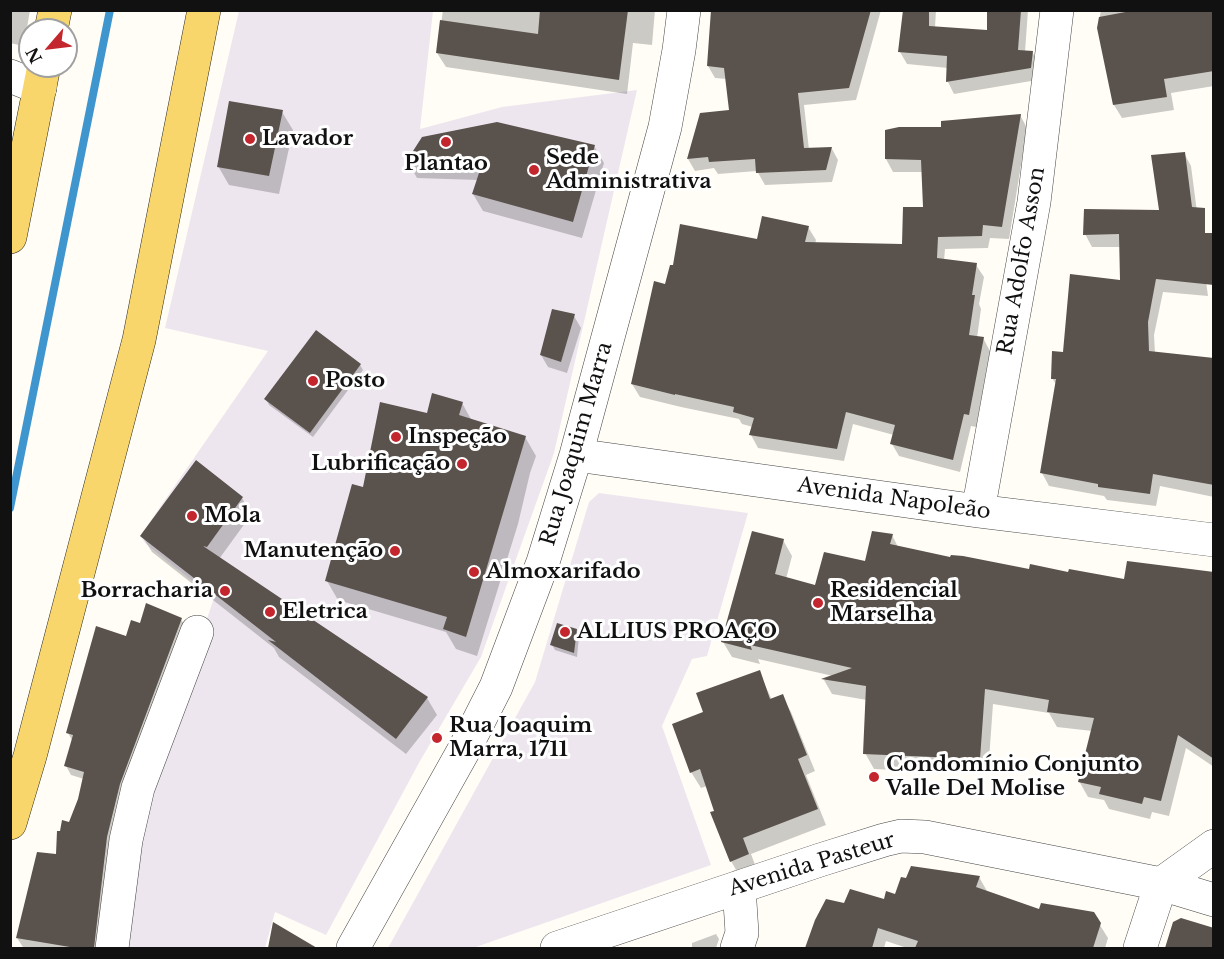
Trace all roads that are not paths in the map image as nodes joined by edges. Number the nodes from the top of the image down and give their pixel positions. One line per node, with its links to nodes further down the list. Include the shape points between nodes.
1 (204, 10): 10 (main road, via 139,340 30,756)
2 (684, 10): 6 (street, Rua Joaquim Marra, via 665,127)
3 (1057, 10): 7 (street, Rua Adolfo Asson, via 1034,202)
4 (42, 78): 5 (main road)
5 (10, 237)
6 (576, 454): 7 (street, Avenida Napoleão); 17 (street, Rua Joaquim Marra, via 543,562 496,687)
7 (978, 511): 8 (street, Avenida Napoleão)
8 (1214, 540)
9 (197, 632): 16 (street, via 138,788 126,840)
10 (16, 778): 11 (main road)
11 (10, 823)
12 (1214, 846): 13 (street)
13 (1161, 884): 14 (street, Avenida Pasteur, via 925,837 901,836); 15 (street, Avenida Pasteur); 20 (street)
14 (739, 887): 18 (street, Avenida Pasteur); 19 (street, via 742,933)
15 (1214, 900)
16 (112, 948)
17 (353, 948)
18 (557, 948)
19 (737, 948)
20 (1140, 948)

